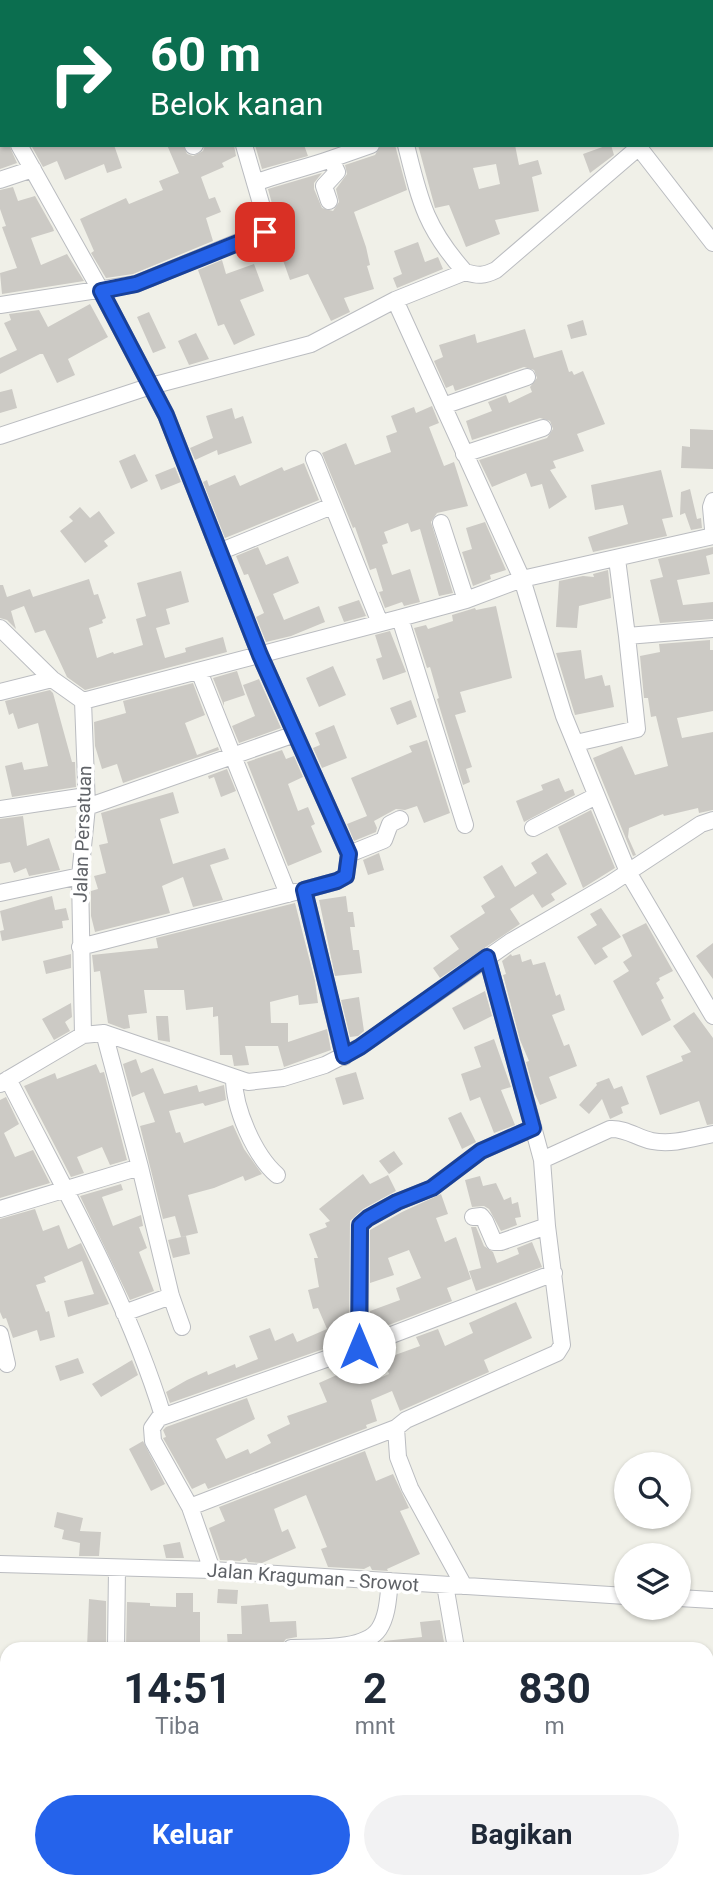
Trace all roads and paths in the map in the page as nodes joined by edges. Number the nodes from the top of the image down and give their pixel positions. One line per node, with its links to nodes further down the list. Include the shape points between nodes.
1 (20, 147): 8 (street)
2 (245, 147): 10 (street)
3 (366, 147): 7 (street)
4 (406, 147): 13 (street, via 421,206 444,248)
5 (637, 147): 13 (street, via 496,270 479,276)
6 (639, 147): 12 (street)
7 (331, 159): 10 (street); 11 (street, via 337,172 324,186)
8 (33, 169): 9 (street); 14 (street)
9 (0, 180)
10 (255, 183): 14 (street, via 267,224 265,232 136,284)
11 (329, 201)
12 (713, 243)
13 (465, 271): 15 (street)
14 (101, 291): 16 (street); 18 (street)
15 (395, 300): 18 (street, via 311,344); 19 (street)
16 (0, 306)
17 (527, 377): 19 (street)
18 (151, 386): 21 (street); 29 (street)
19 (443, 406): 22 (street)
20 (543, 428): 22 (street)
21 (0, 436)
22 (464, 454): 31 (street)
23 (314, 460): 25 (street)
24 (713, 501): 27 (street)
25 (332, 506): 29 (street); 34 (street)
26 (442, 523): 32 (street)
27 (713, 529)
28 (713, 536): 30 (street)
29 (219, 552): 38 (street)
30 (617, 559): 31 (street); 37 (street)
31 (522, 579): 32 (street); 44 (street)
32 (466, 600): 33 (street)
33 (400, 618): 34 (street); 51 (street)
34 (380, 623): 38 (street)
35 (0, 628): 40 (street)
36 (713, 629): 37 (street)
37 (627, 636): 44 (street, via 638,729)
38 (260, 655): 39 (street); 43 (street)
39 (200, 671): 42 (street); 45 (street)
40 (52, 679): 41 (street); 42 (street)
41 (0, 692)
42 (83, 701): 47 (street, Jalan Persatuan)
43 (295, 734): 45 (street); 53 (street)
44 (576, 743): 46 (street)
45 (233, 755): 47 (street); 58 (street)
46 (596, 796): 52 (street); 54 (street)
47 (86, 801): 48 (street); 55 (street, Jalan Persatuan)
48 (0, 809)
49 (400, 819): 53 (street, via 390,824 384,840)
50 (713, 820): 54 (street)
51 (465, 825)
52 (533, 828)
53 (349, 854): 56 (street, via 346,876)
54 (628, 872): 60 (street); 61 (street)
55 (80, 876): 57 (street); 59 (street, Jalan Persatuan)
56 (304, 890): 58 (street); 64 (street)
57 (0, 893)
58 (288, 894): 59 (street)
59 (80, 947): 63 (street, Jalan Persatuan)
60 (487, 957): 64 (street); 67 (street)
61 (710, 1006)
62 (104, 1033): 63 (street); 65 (street); 70 (street)
63 (83, 1035): 66 (street)
64 (344, 1056): 65 (street, via 271,1081)
65 (234, 1078): 71 (street, via 252,1143)
66 (4, 1081): 72 (street)
67 (533, 1128): 69 (street); 81 (street, via 481,1151 432,1188 397,1202 360,1225)
68 (713, 1134): 69 (street, via 666,1143 610,1129)
69 (542, 1160): 75 (street)
70 (140, 1167): 72 (street); 77 (street)
71 (277, 1175)
72 (65, 1189): 73 (street); 78 (street)
73 (0, 1209)
74 (473, 1217): 75 (street, via 481,1216 494,1242)
75 (547, 1226): 76 (street)
76 (554, 1273): 81 (street); 84 (street, via 562,1345 557,1353)
77 (171, 1296): 78 (street); 79 (street)
78 (124, 1313): 83 (street, via 147,1363)
79 (182, 1327)
80 (0, 1334): 82 (street)
81 (359, 1347): 83 (street)
82 (7, 1364)
83 (163, 1416): 85 (street, via 152,1428 153,1441)
84 (396, 1427): 85 (street); 91 (street, via 398,1457 410,1488)
85 (190, 1507): 88 (street)
86 (0, 1564): 87 (street, Jalan Kraguman - Srowot)
87 (117, 1568): 88 (street, Jalan Kraguman - Srowot); 95 (street)
88 (212, 1570): 89 (street, Jalan Kraguman - Srowot)
89 (390, 1581): 90 (street, Jalan Kraguman - Srowot); 96 (street, via 382,1623 377,1632)
90 (445, 1585): 91 (street, Jalan Kraguman - Srowot); 97 (street)
91 (464, 1586): 92 (street, Jalan Kraguman - Srowot)
92 (614, 1596)
93 (691, 1599): 94 (street)
94 (713, 1600)
95 (116, 1642)
96 (360, 1642)
97 (455, 1642)

